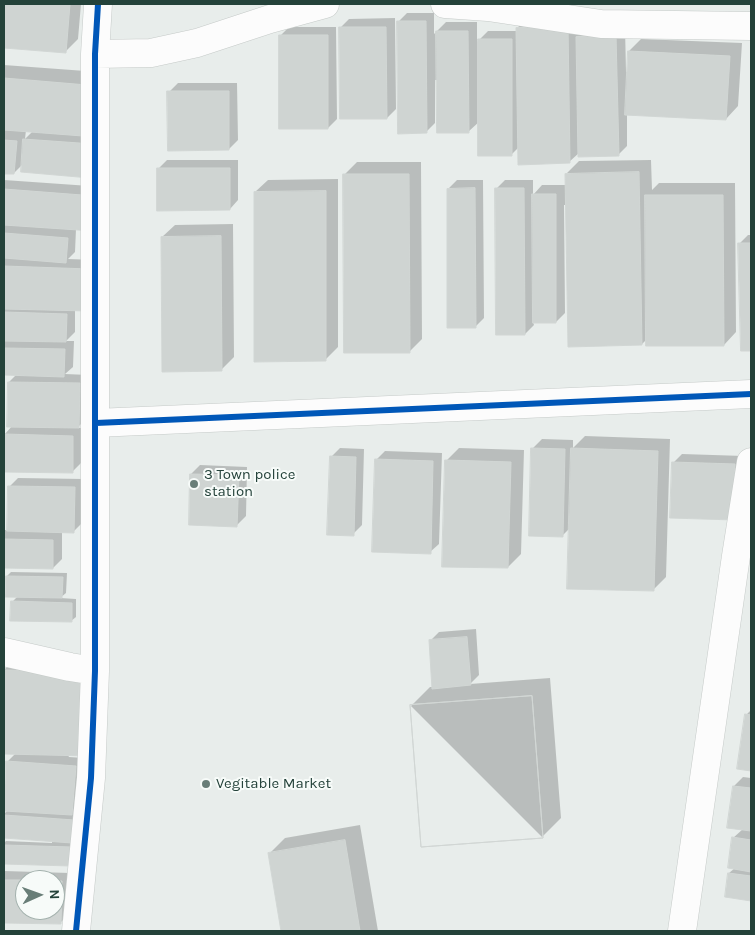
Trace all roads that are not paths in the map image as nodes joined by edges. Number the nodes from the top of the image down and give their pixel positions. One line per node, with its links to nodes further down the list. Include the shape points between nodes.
1 (98, 4): 5 (street)
2 (325, 4): 5 (street, via 198,43 151,53)
3 (445, 4): 4 (street, via 488,7 600,24)
4 (751, 26)
5 (95, 54): 7 (street)
6 (751, 394): 7 (street)
7 (96, 423): 10 (street)
8 (751, 462): 12 (street)
9 (4, 652): 10 (street)
10 (94, 670): 11 (street, via 91,778)
11 (76, 931)
12 (682, 931)

